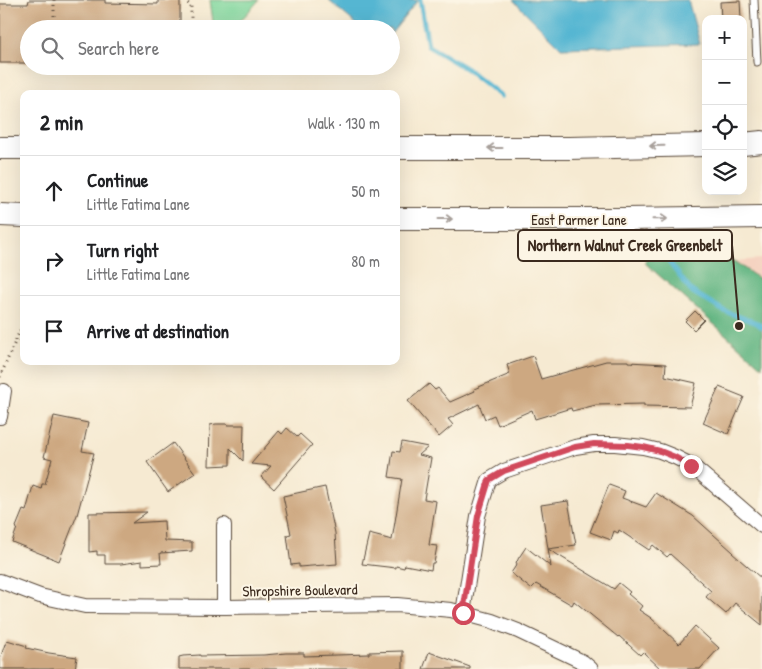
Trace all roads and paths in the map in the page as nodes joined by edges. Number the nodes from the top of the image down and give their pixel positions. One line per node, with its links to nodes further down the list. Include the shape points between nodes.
1 (54, 0): 4 (path)
2 (184, 0): 5 (path, via 191,6)
3 (754, 0): 6 (lane)
4 (54, 20)
5 (191, 20)
6 (757, 62)
7 (762, 142): 8 (main road)
8 (747, 144)
9 (702, 145): 12 (main road, one-way to 12)
10 (0, 148): 11 (main road)
11 (20, 148)
12 (400, 148)
13 (0, 215): 14 (main road)
14 (20, 216)
15 (762, 217): 16 (main road, East Parmer Lane, one-way to 15)
16 (400, 219)
17 (20, 332): 18 (path)
18 (2, 384): 19 (street)
19 (0, 417)
20 (224, 525): 23 (street)
21 (762, 526): 24 (street, via 703,475 675,457 628,445 575,447 504,471 489,480 478,516)
22 (0, 581): 23 (street, Shropshire Boulevard, via 40,596 85,606)
23 (224, 607): 24 (street, Shropshire Boulevard, via 397,605)
24 (463, 613): 25 (street, Shropshire Boulevard, via 518,631 583,662)
25 (591, 669)

